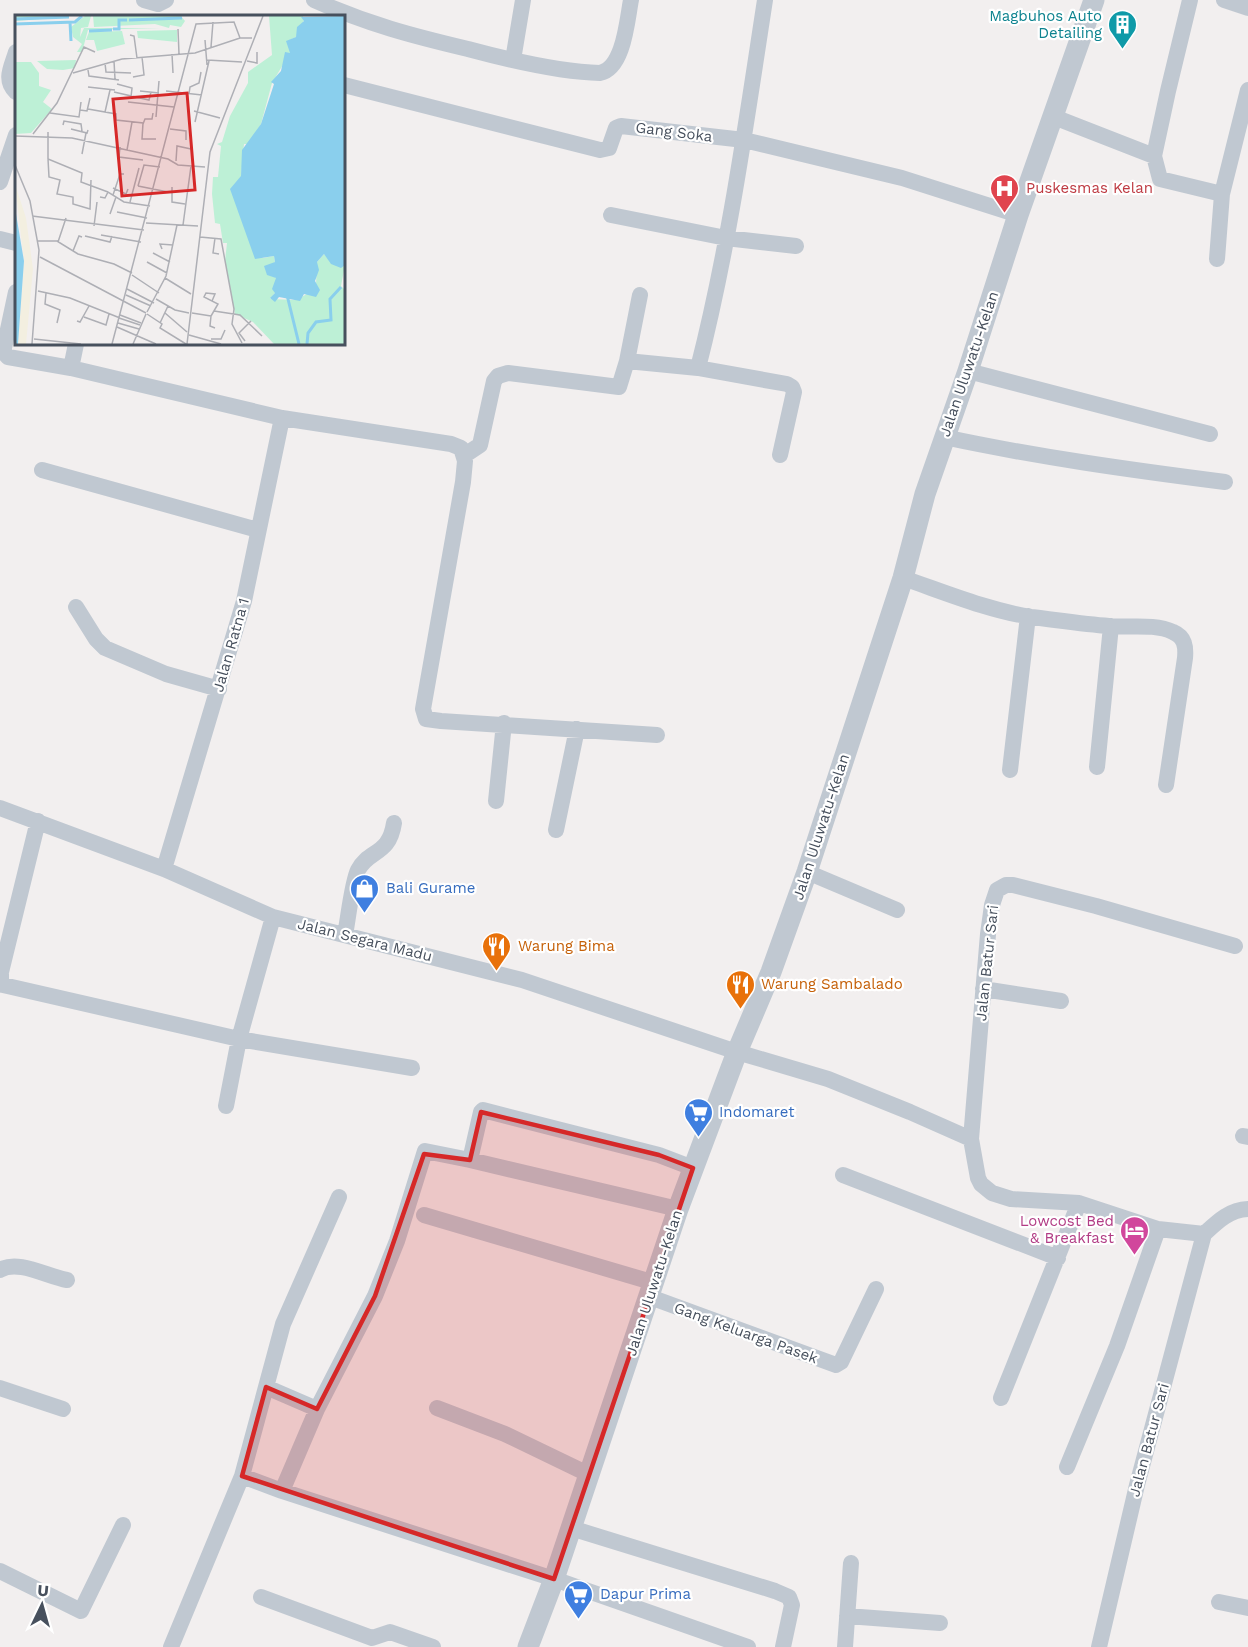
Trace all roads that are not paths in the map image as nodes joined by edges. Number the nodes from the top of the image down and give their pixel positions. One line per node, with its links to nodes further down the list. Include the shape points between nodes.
1 (144, 0): 2 (street, via 158,4)
2 (166, 0)
3 (314, 0): 12 (street, via 385,29)
4 (523, 0): 12 (street)
5 (631, 0): 12 (street, via 619,55 606,72)
6 (765, 0): 18 (street)
7 (1094, 0): 16 (street, Jalan Uluwatu-Kelan)
8 (1190, 0): 19 (street)
9 (1224, 0): 10 (street)
10 (1248, 8)
11 (15, 56): 15 (street, via 8,80)
12 (513, 60)
13 (345, 85): 18 (street, Gang Soka, via 600,150 609,148 616,128 621,126)
14 (1248, 90): 21 (street)
15 (15, 91)
16 (1054, 117): 19 (street); 23 (street, Jalan Uluwatu-Kelan)
17 (15, 138): 20 (street)
18 (744, 140): 23 (street, Gang Soka, via 902,178); 24 (street)
19 (1154, 156): 21 (street, via 1160,179)
20 (0, 182)
21 (1222, 194): 28 (street)
22 (611, 215): 24 (street)
23 (1018, 215): 35 (street, Jalan Uluwatu-Kelan)
24 (726, 238): 27 (street); 34 (street)
25 (0, 239): 26 (street)
26 (15, 243)
27 (796, 246)
28 (1217, 259)
29 (640, 295): 32 (street)
30 (15, 297): 33 (street, via 4,353 10,358)
31 (76, 345): 33 (street)
32 (627, 361): 34 (street); 39 (street, via 621,384 615,388 508,373 498,376 480,445)
33 (71, 368): 36 (street)
34 (698, 368): 40 (street, via 778,381 792,387 793,400)
35 (968, 371): 37 (street); 38 (street, Jalan Uluwatu-Kelan)
36 (282, 418): 39 (street, via 451,444 461,448); 43 (street, Jalan Ratna 1)
37 (1210, 434)
38 (944, 437): 42 (street, via 1093,465); 44 (street, Jalan Uluwatu-Kelan)
39 (465, 455): 49 (street, via 423,713 429,720)
40 (780, 455)
41 (42, 470): 43 (street)
42 (1225, 482)
43 (258, 530): 48 (street, Jalan Ratna 1, via 244,601)
44 (903, 578): 46 (street); 61 (street, Jalan Uluwatu-Kelan)
45 (76, 607): 48 (street, via 105,648 166,674)
46 (1028, 616): 47 (street); 53 (street)
47 (1111, 626): 52 (street); 54 (street, via 1168,630 1185,643)
48 (219, 689): 60 (street, Jalan Ratna 1)
49 (504, 723): 50 (street); 55 (street)
50 (577, 729): 51 (street); 59 (street)
51 (657, 735)
52 (1097, 767)
53 (1010, 770)
54 (1166, 785)
55 (496, 801)
56 (0, 808): 57 (street, Jalan Segara Madu)
57 (38, 821): 60 (street, Jalan Segara Madu); 68 (street, via 1,972 2,984)
58 (394, 823): 64 (street, via 392,837 357,872)
59 (556, 830)
60 (164, 869): 63 (street, Jalan Segara Madu)
61 (807, 872): 62 (street); 69 (street, Jalan Uluwatu-Kelan)
62 (897, 910)
63 (273, 917): 64 (street, Jalan Segara Madu); 68 (street)
64 (345, 935): 69 (street, Jalan Segara Madu, via 522,980)
65 (1235, 946): 66 (street, Jalan Batur Sari, via 1006,885 994,895)
66 (983, 989): 67 (street); 72 (street, Jalan Batur Sari)
67 (1061, 1001)
68 (239, 1039): 70 (street); 71 (street)
69 (737, 1052): 72 (street, via 828,1079); 74 (street, Jalan Uluwatu-Kelan)
70 (412, 1068)
71 (226, 1106)
72 (971, 1139): 77 (street, Jalan Batur Sari, via 978,1178 992,1193 1011,1199)
73 (470, 1160): 74 (street, via 484,1110 659,1155); 78 (street); 93 (street, via 429,1151 424,1154 375,1296)
74 (693, 1168): 78 (street, Jalan Uluwatu-Kelan)
75 (843, 1175): 83 (street)
76 (339, 1197): 88 (street, via 288,1311)
77 (1079, 1203): 81 (street, Jalan Batur Sari); 83 (street)
78 (678, 1209): 87 (street, Jalan Uluwatu-Kelan)
79 (1248, 1209): 82 (street, via 1225,1216)
80 (424, 1215): 87 (street, Gang Keluarga Pasek)
81 (1158, 1229): 82 (street, Jalan Batur Sari); 94 (street, via 1117,1346)
82 (1204, 1234): 114 (street, Jalan Batur Sari, via 1137,1485)
83 (1058, 1258): 90 (street)
84 (0, 1270): 85 (street, via 18,1266)
85 (67, 1280)
86 (876, 1289): 87 (street, Gang Keluarga Pasek, via 841,1362 833,1365)
87 (652, 1290): 95 (street, Jalan Uluwatu-Kelan)
88 (266, 1387): 93 (street); 96 (street)
89 (0, 1388): 92 (street)
90 (1000, 1398)
91 (437, 1408): 95 (street, via 506,1434)
92 (63, 1409)
93 (317, 1409): 97 (street)
94 (1067, 1467)
95 (588, 1474): 99 (street, Jalan Uluwatu-Kelan)
96 (242, 1476): 97 (street); 108 (street)
97 (282, 1491): 102 (street)
98 (123, 1526): 101 (street, via 81,1611)
99 (571, 1528): 102 (street, Jalan Uluwatu-Kelan); 112 (street, via 789,1597 792,1605)
100 (851, 1563): 106 (street)
101 (0, 1571)
102 (554, 1579): 110 (street, Jalan Uluwatu-Kelan); 111 (street)
103 (261, 1597): 109 (street, via 372,1638 390,1632)
104 (1219, 1602): 105 (street)
105 (1248, 1608)
106 (847, 1616): 107 (street); 113 (street)
107 (940, 1623)
108 (171, 1647)
109 (433, 1647)
110 (528, 1647)
111 (748, 1647)
112 (783, 1647)
113 (845, 1647)
114 (1099, 1647)

